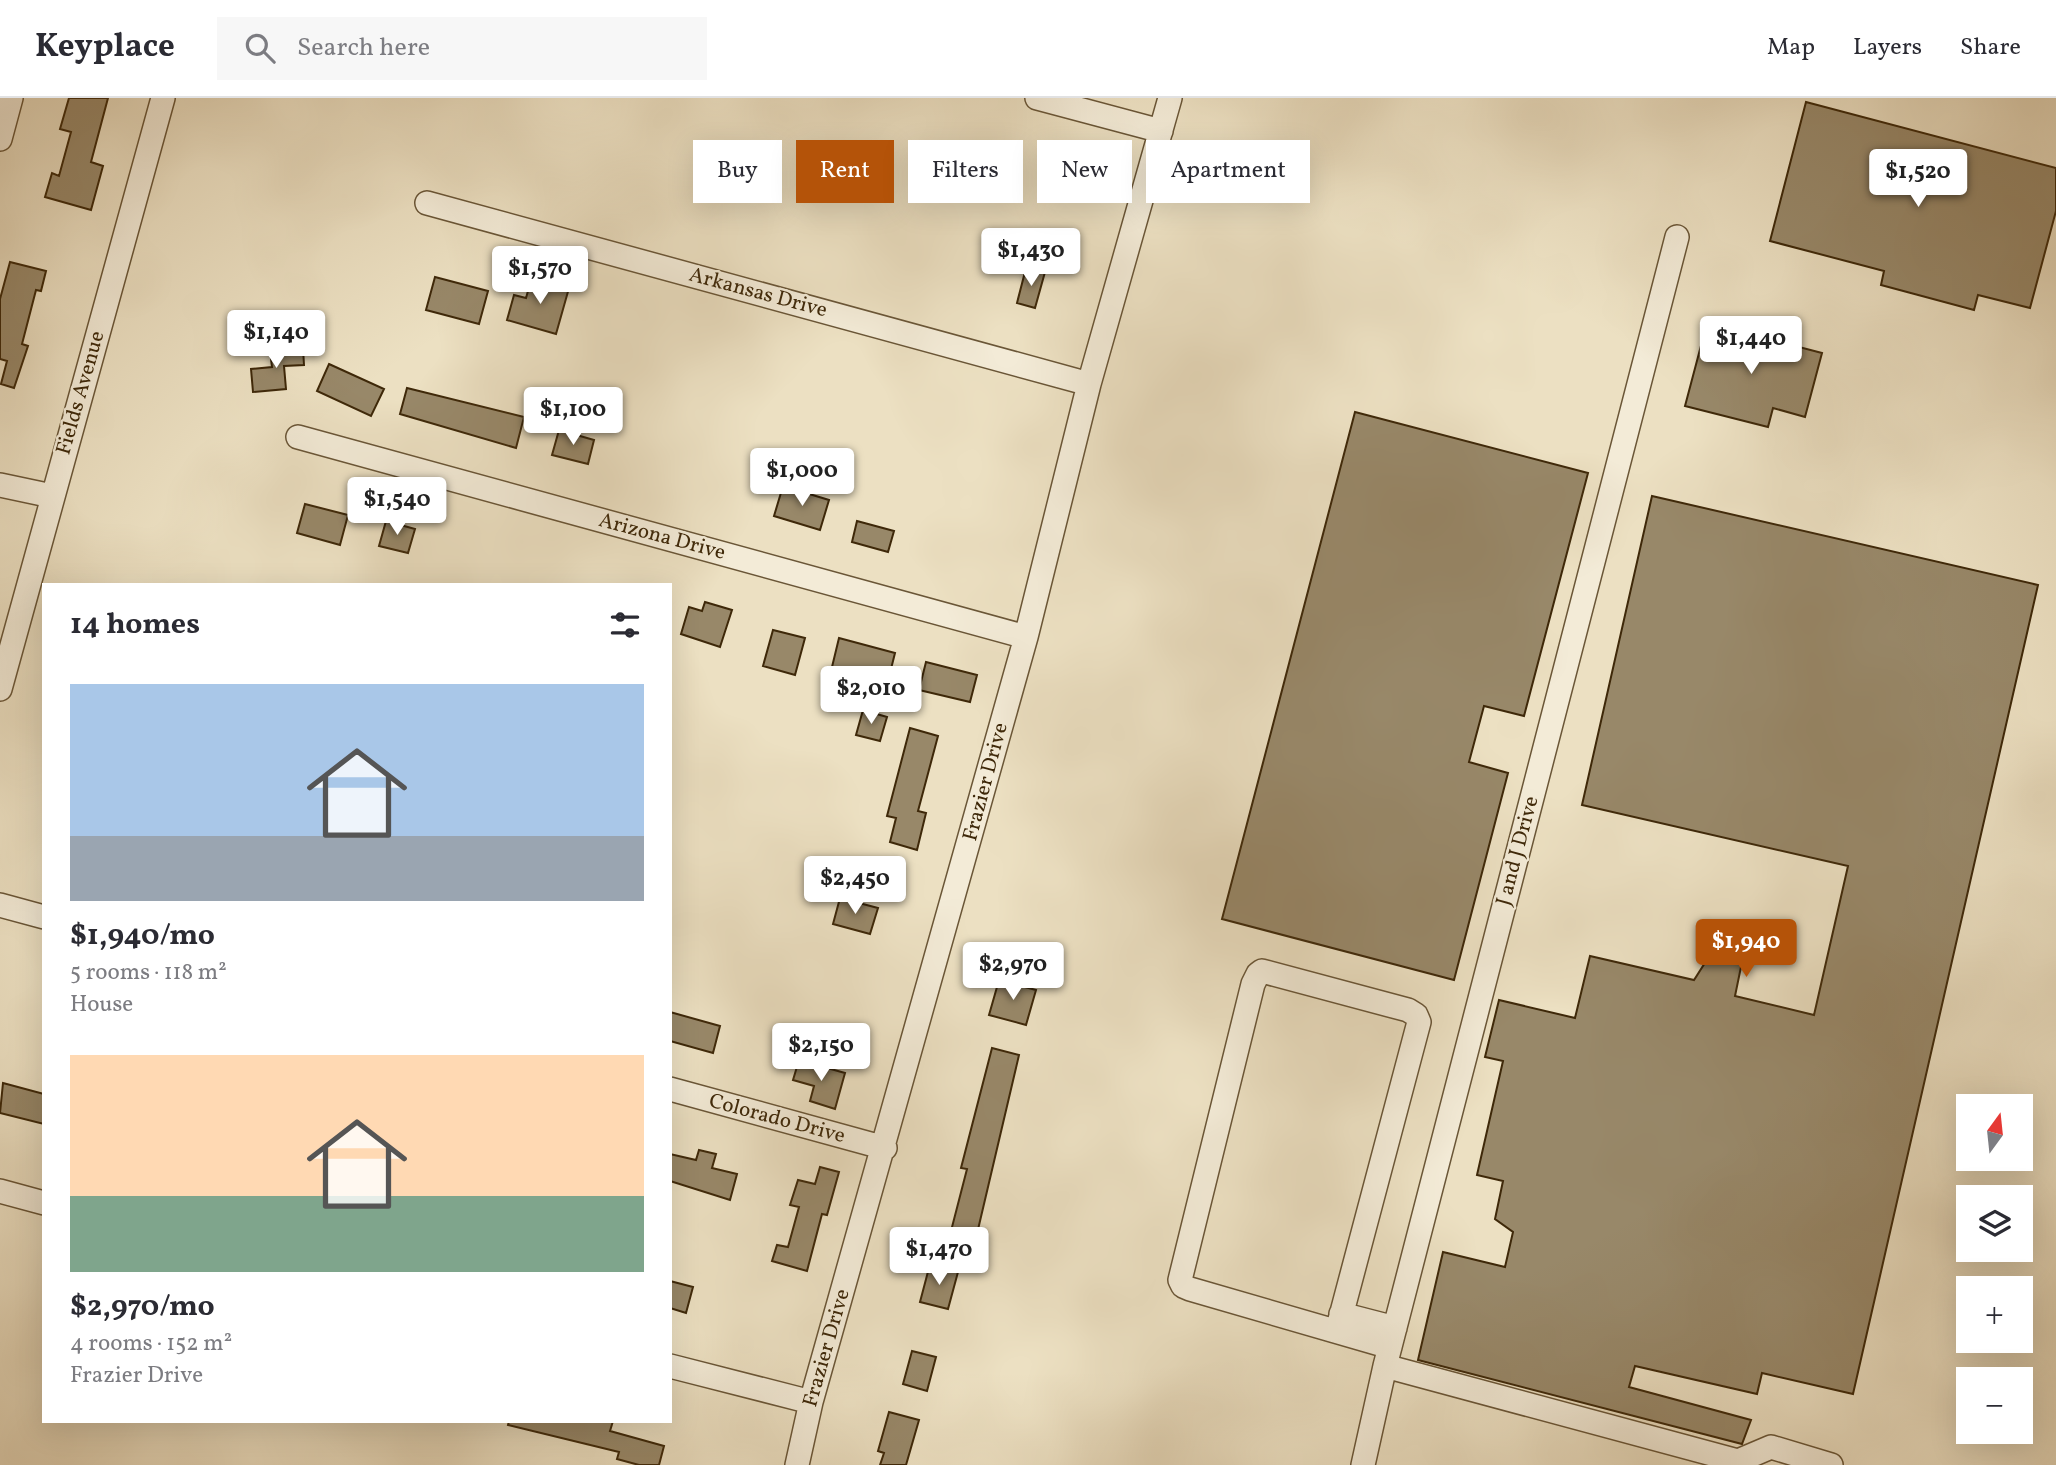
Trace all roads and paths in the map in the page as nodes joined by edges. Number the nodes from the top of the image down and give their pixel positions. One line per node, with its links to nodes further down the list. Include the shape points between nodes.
1 (11, 98): 6 (street)
2 (163, 98): 12 (street, Fields Avenue)
3 (1037, 98): 5 (street)
4 (1170, 98): 5 (street, Frazier Drive)
5 (1161, 131): 9 (street, Frazier Drive)
6 (0, 139)
7 (427, 203): 9 (street, Arkansas Drive)
8 (1677, 237): 22 (street, J and J Drive)
9 (1090, 384): 13 (street, Frazier Drive)
10 (298, 437): 13 (street, Arizona Drive)
11 (0, 485): 12 (street)
12 (52, 496): 14 (street, Fields Avenue)
13 (1026, 637): 18 (street, Frazier Drive)
14 (0, 689)
15 (0, 905): 16 (street)
16 (42, 916)
17 (672, 1090): 18 (street, Colorado Drive)
18 (885, 1148): 24 (street, Frazier Drive)
19 (0, 1191): 20 (street)
20 (42, 1202)
21 (1339, 1323): 21 (street, via 1190,1289 1180,1280 1253,984 1262,971 1408,1010 1419,1022); 22 (street)
22 (1390, 1347): 26 (street, J and J Drive); 27 (street, via 1738,1461 1771,1447)
23 (672, 1367): 24 (street)
24 (811, 1402): 25 (street, Frazier Drive)
25 (797, 1465)
26 (1363, 1465)
27 (1831, 1465)

